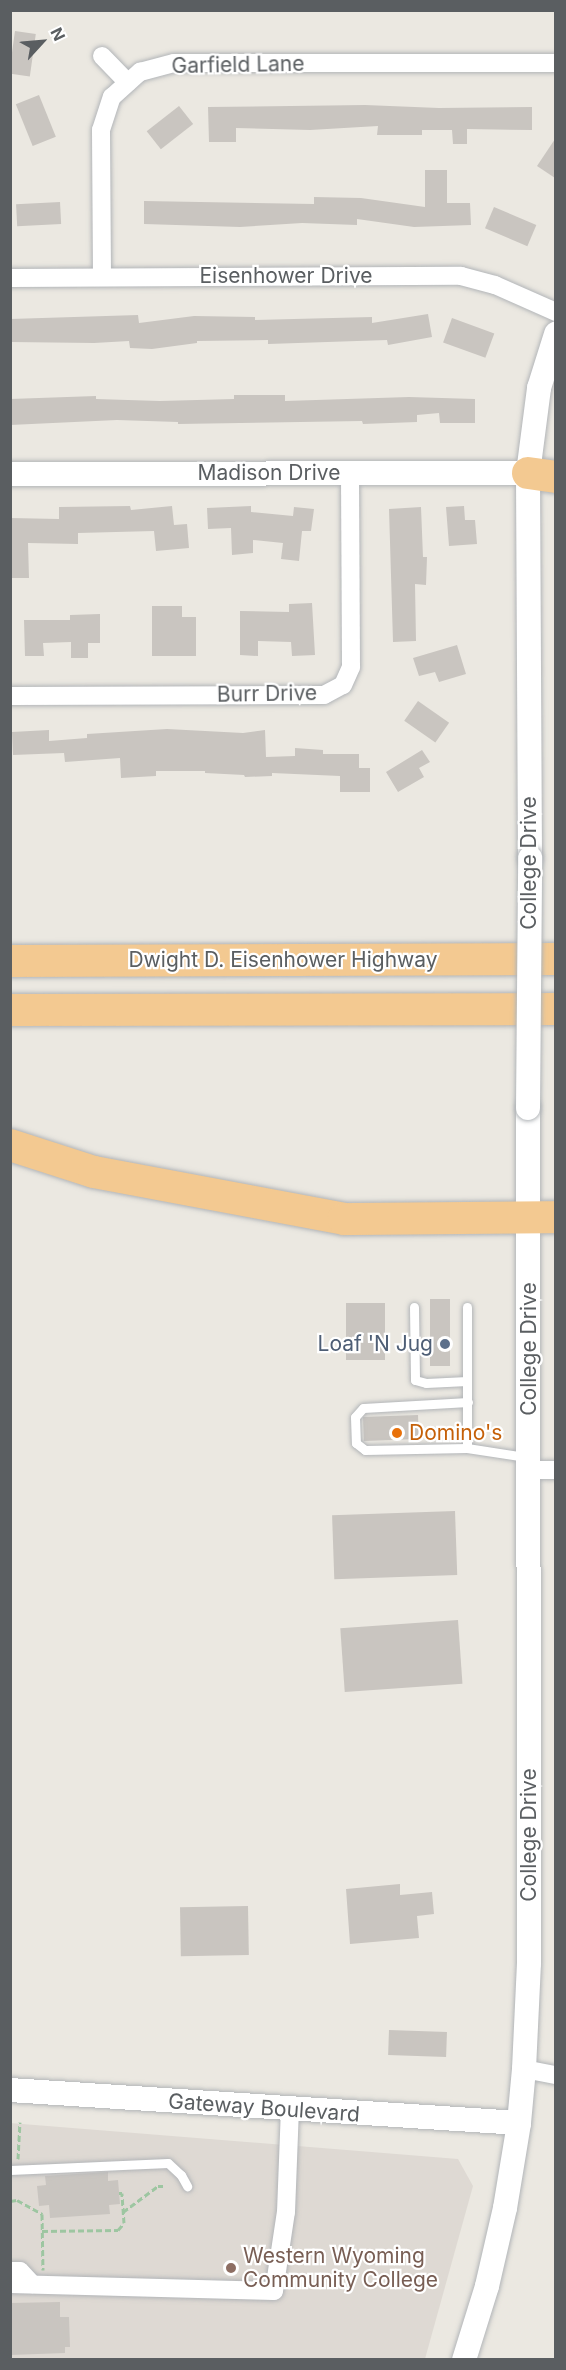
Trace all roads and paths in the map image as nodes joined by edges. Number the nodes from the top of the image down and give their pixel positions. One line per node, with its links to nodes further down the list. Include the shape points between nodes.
1 (102, 56): 3 (street)
2 (555, 63): 3 (street, Garfield Lane, via 174,63 140,72)
3 (128, 83): 4 (street, Garfield Lane, via 112,97 101,130)
4 (102, 276): 5 (street, Eisenhower Drive); 6 (street, Eisenhower Drive, via 461,276 495,285)
5 (10, 278)
6 (555, 312)
7 (555, 334): 10 (main road, College Drive, via 538,388)
8 (350, 472): 9 (main road, Madison Drive); 10 (main road, Madison Drive); 11 (street, Burr Drive, via 351,667 343,685 324,695)
9 (10, 474)
10 (546, 474): 17 (main road, College Drive, bridge, via 530,858 528,1108)
11 (10, 696)
12 (555, 959): 13 (highway, Dwight D. Eisenhower Highway)
13 (10, 962)
14 (555, 1009): 15 (highway)
15 (10, 1010)
16 (10, 1145): 17 (highway, via 94,1172 344,1219)
17 (542, 1217): 23 (main road, College Drive)
18 (414, 1306): 20 (lane, via 415,1380)
19 (467, 1307): 20 (lane)
20 (467, 1381): 21 (lane)
21 (468, 1402): 22 (lane); 22 (lane, via 363,1408 356,1414 355,1439 357,1446 365,1450)
22 (467, 1448): 23 (lane)
23 (529, 1464): 24 (street); 25 (main road, College Drive, via 529,1963)
24 (555, 1470)
25 (524, 2069): 26 (street); 30 (main road, College Drive)
26 (555, 2075)
27 (10, 2090): 28 (main road, Gateway Boulevard)
28 (290, 2109): 30 (main road, Gateway Boulevard); 39 (street, via 286,2212 274,2291)
29 (20, 2122): 31 (path)
30 (519, 2123): 41 (main road, College Drive, via 487,2286)
31 (14, 2167): 33 (lane, via 168,2163)
32 (163, 2186): 36 (path)
33 (187, 2186)
34 (119, 2193): 36 (path)
35 (10, 2200): 37 (path, via 42,2214)
36 (123, 2212): 37 (path, via 124,2223 118,2230)
37 (42, 2232): 39 (path)
38 (10, 2271): 39 (street)
39 (38, 2278): 40 (street)
40 (10, 2284)
41 (464, 2360)

